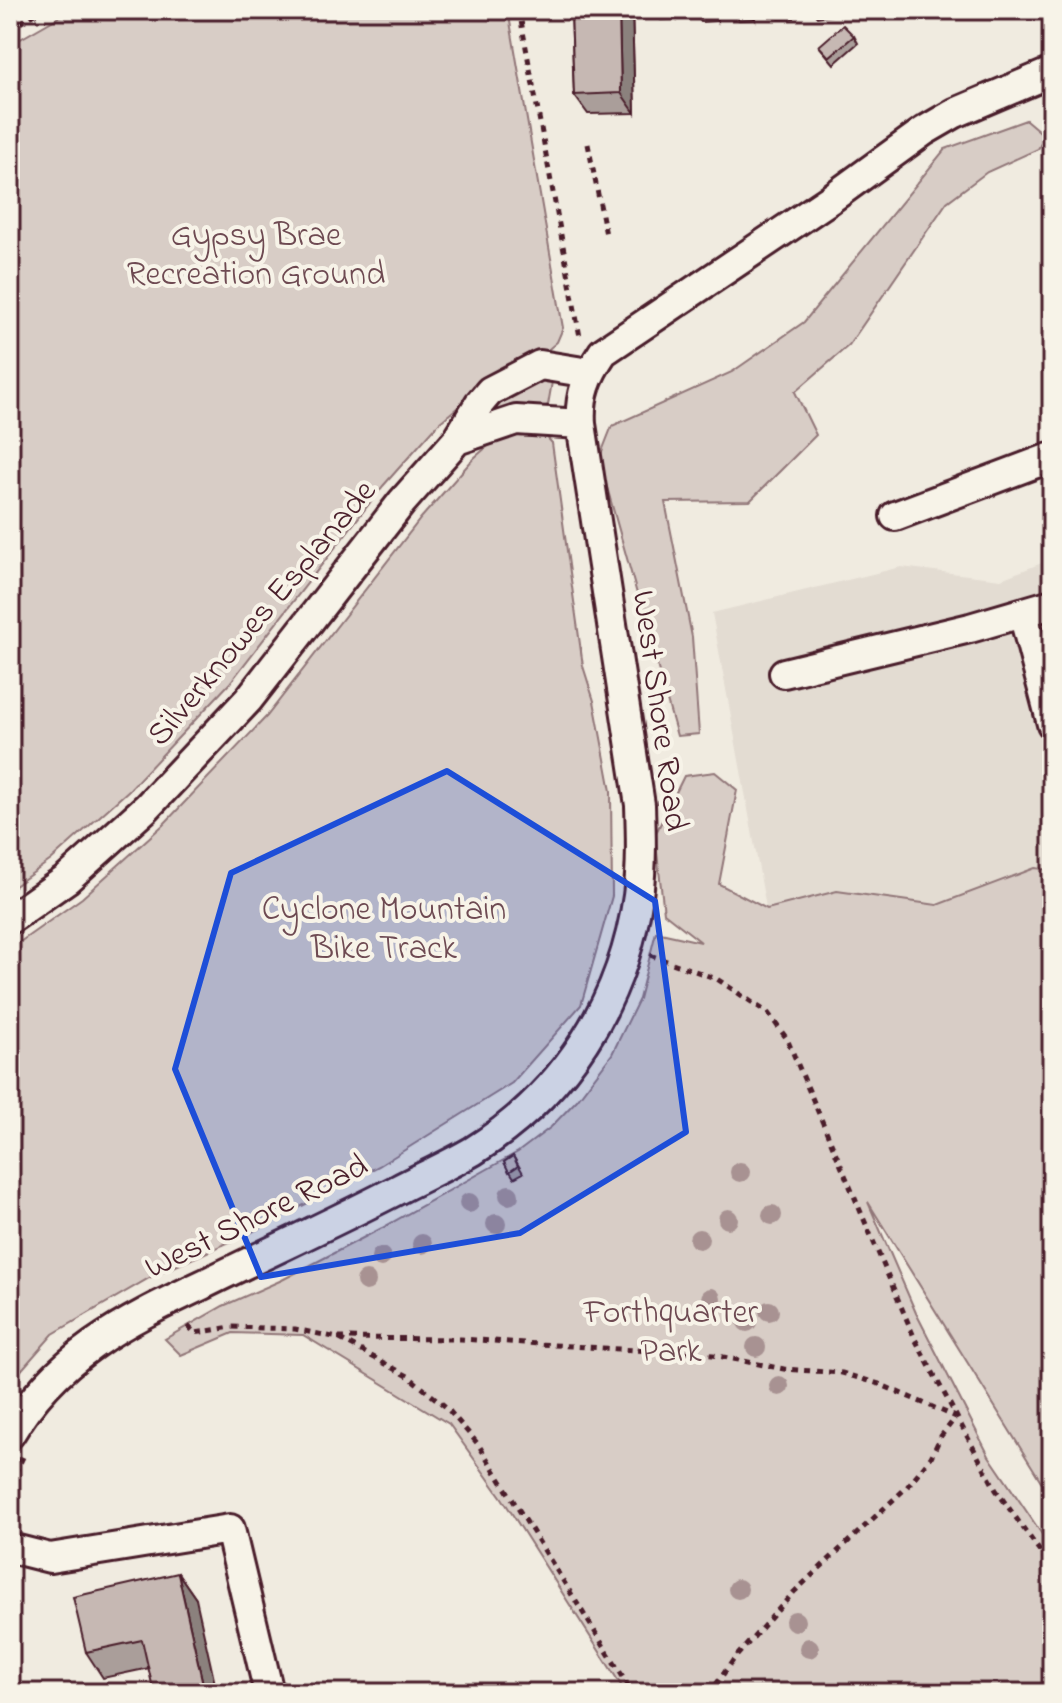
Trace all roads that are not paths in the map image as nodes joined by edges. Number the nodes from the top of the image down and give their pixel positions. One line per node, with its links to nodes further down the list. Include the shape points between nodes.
1 (1052, 72): 2 (street, via 924,131 603,352)
2 (589, 373): 3 (street, West Shore Road); 4 (street, Silverknowes Esplanade, via 540,365 490,391)
3 (581, 424): 4 (street, Silverknowes Esplanade, via 516,420); 12 (street, West Shore Road, via 640,805 638,896 606,1009 564,1073 511,1124 472,1151 97,1339 43,1387)
4 (457, 440): 11 (street, Silverknowes Esplanade, via 402,502 248,700 146,808 67,879)
5 (1052, 457): 6 (street)
6 (895, 516)
7 (1052, 604): 8 (street)
8 (1023, 613): 9 (street); 10 (street)
9 (784, 673)
10 (1052, 724)
11 (10, 919)
12 (20, 1439)
13 (10, 1548): 14 (street, via 50,1558 230,1529)
14 (269, 1693)

